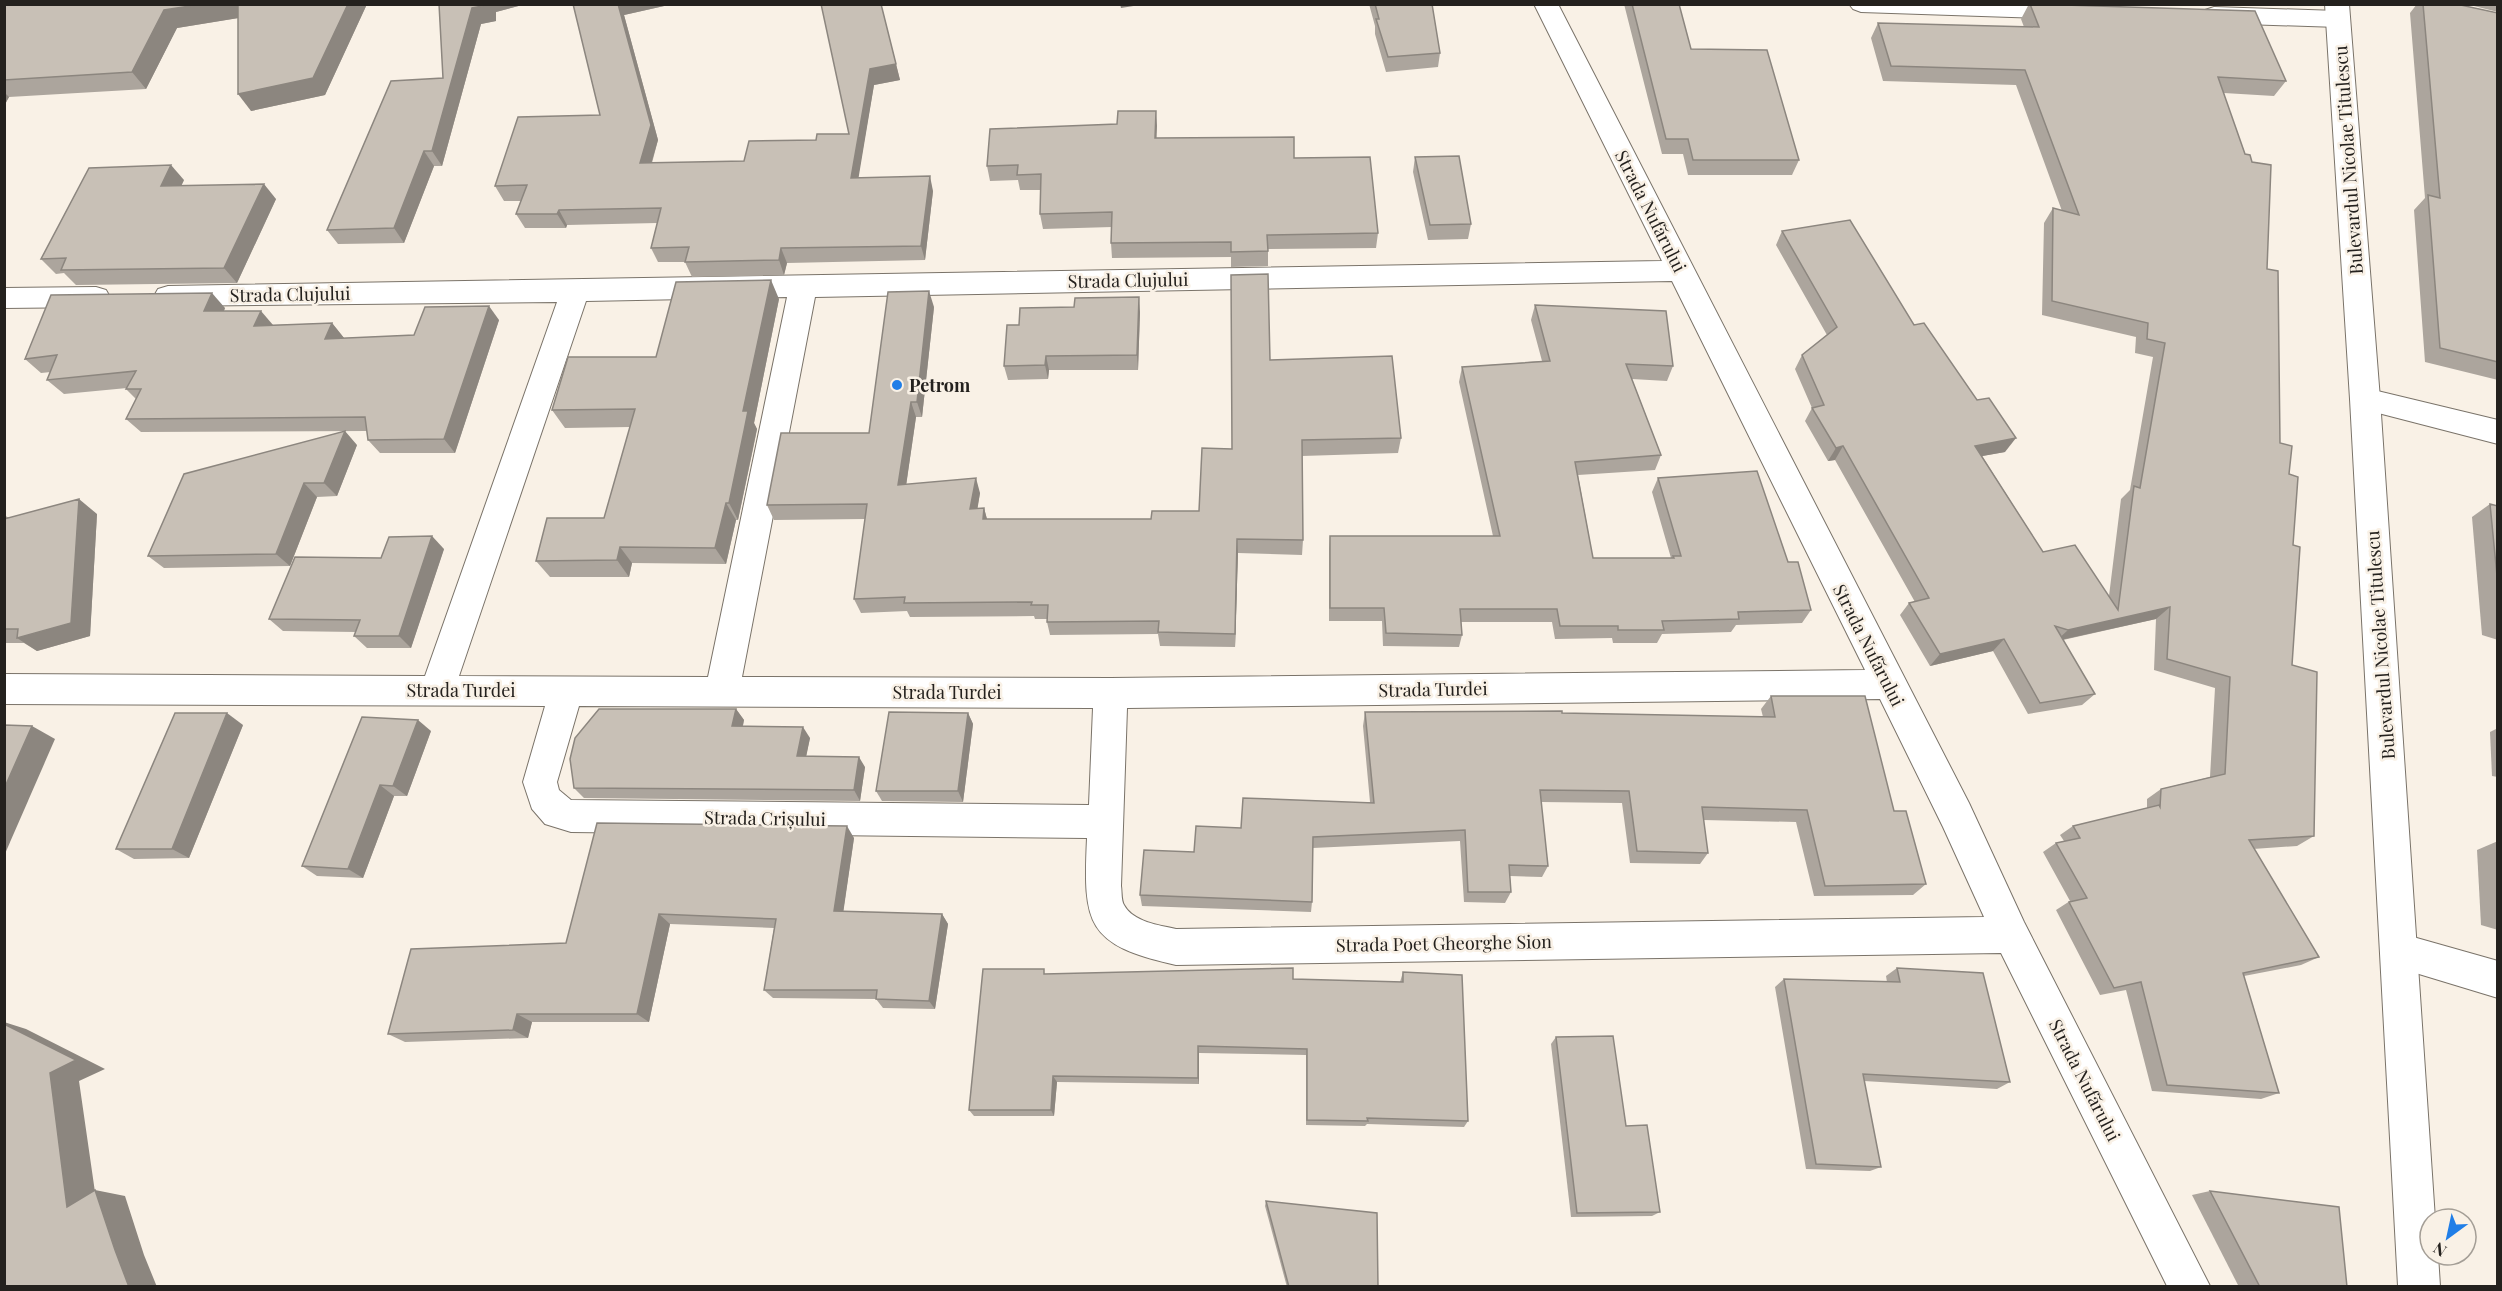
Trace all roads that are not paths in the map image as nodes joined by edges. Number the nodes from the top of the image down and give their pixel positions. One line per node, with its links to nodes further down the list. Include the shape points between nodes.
1 (1546, 4): 6 (street, Strada Nufărului)
2 (1861, 4): 3 (street)
3 (2100, 12)
4 (2337, 12): 5 (street); 10 (street, Bulevardul Nicolae Titulescu)
5 (2195, 15)
6 (1681, 271): 7 (street, Strada Clujului); 12 (street, Strada Nufărului)
7 (803, 286): 8 (street, Strada Clujului); 16 (street)
8 (575, 291): 9 (street, Strada Clujului); 14 (street)
9 (4, 298)
10 (2365, 399): 11 (street); 20 (street, Bulevardul Nicolae Titulescu)
11 (2498, 432)
12 (1889, 684): 17 (street, Strada Turdei); 19 (street, Strada Nufărului)
13 (4, 689): 14 (street, Strada Turdei)
14 (437, 690): 15 (street, Strada Turdei)
15 (566, 691): 16 (street, Strada Turdei); 18 (street, Strada Crișului, via 540,782 544,798 557,812 571,816)
16 (722, 692): 17 (street, Strada Turdei)
17 (1111, 693): 18 (street, Strada Poet Gheorghe Sion)
18 (1105, 822): 19 (street, Strada Poet Gheorghe Sion, via 1103,886 1107,911 1124,930 1146,941 1176,947)
19 (2011, 934): 22 (street, Strada Nufărului)
20 (2399, 951): 21 (street); 23 (street, Bulevardul Nicolae Titulescu)
21 (2498, 980)
22 (2189, 1287)
23 (2419, 1287)

